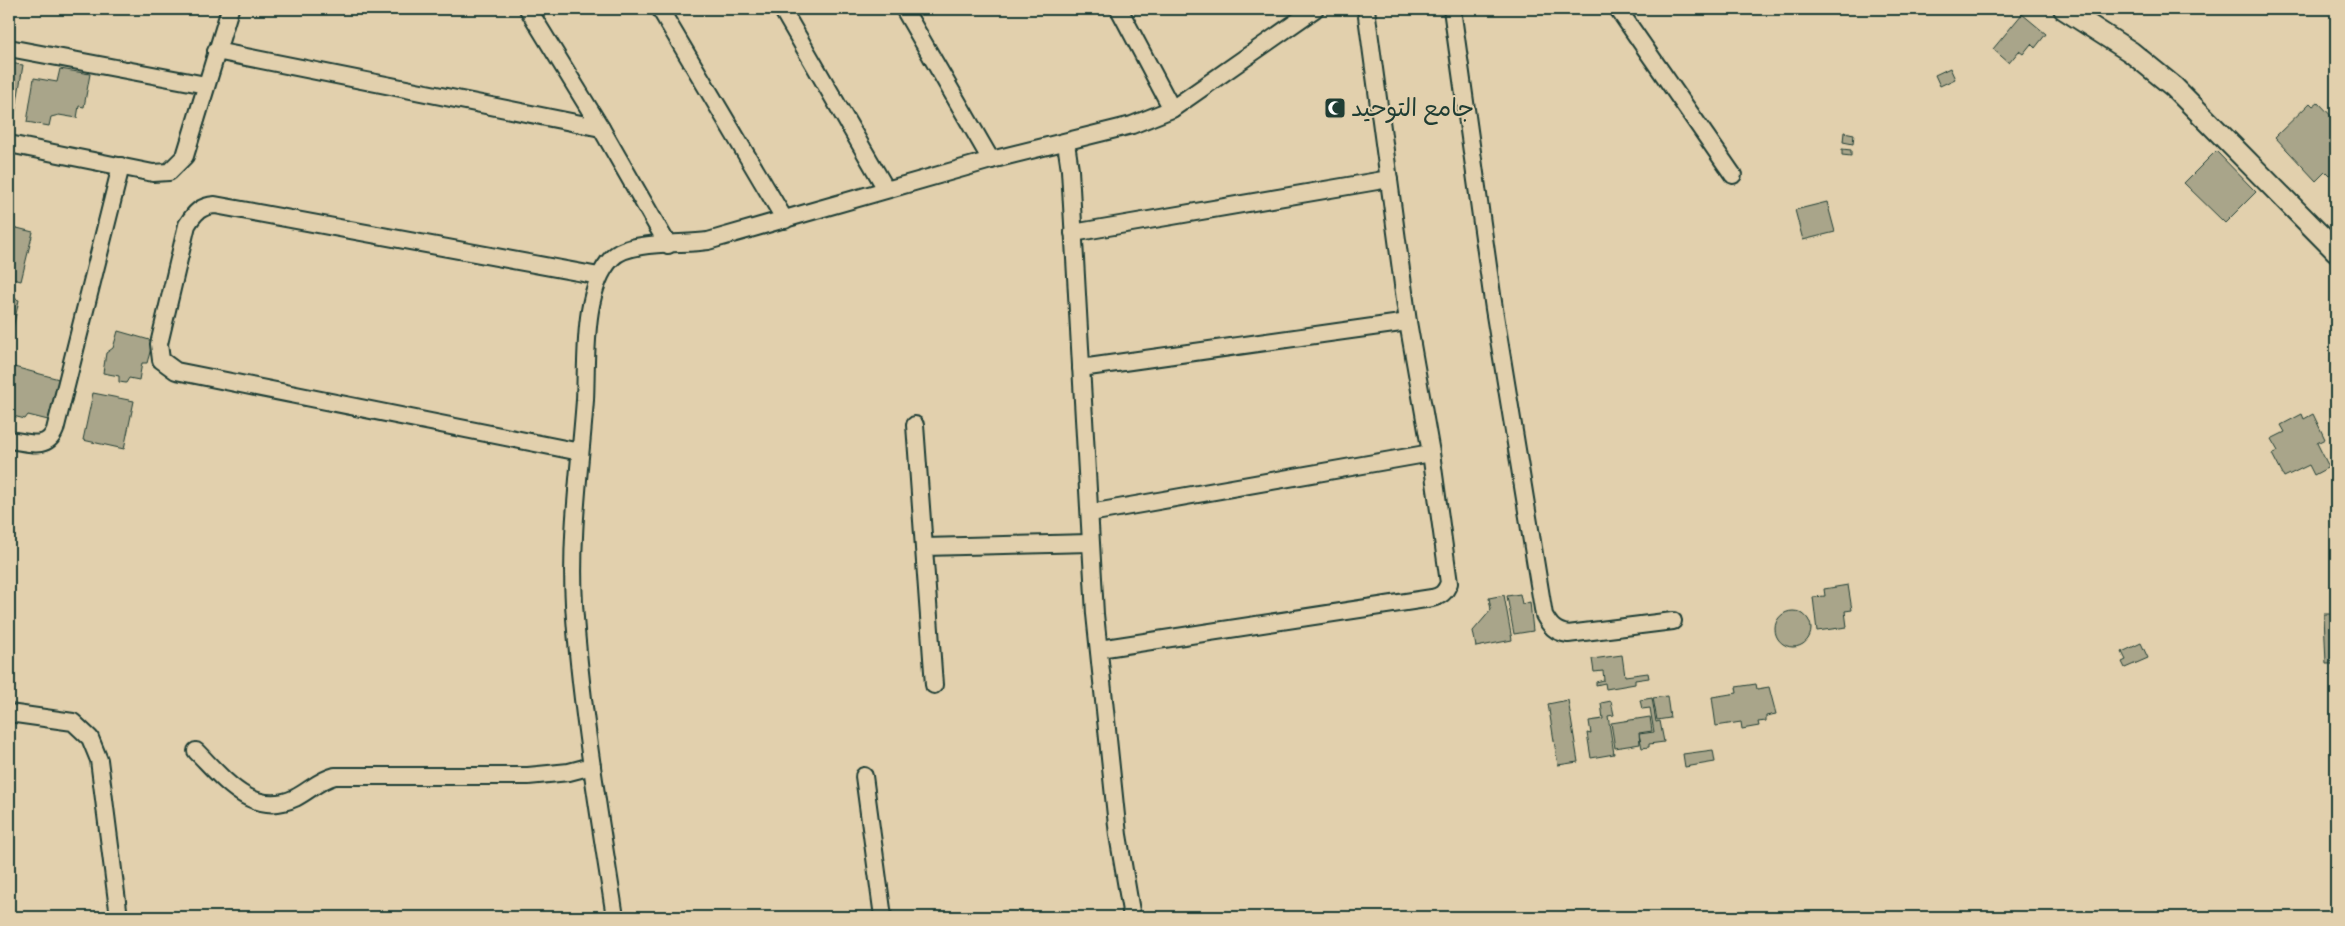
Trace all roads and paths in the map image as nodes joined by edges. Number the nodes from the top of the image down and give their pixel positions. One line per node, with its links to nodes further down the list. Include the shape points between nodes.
1 (230, 9): 13 (street)
2 (528, 9): 16 (street)
3 (660, 9): 24 (street)
4 (782, 9): 23 (street)
5 (904, 9): 19 (street)
6 (1119, 9): 15 (street)
7 (1315, 9): 15 (street)
8 (1366, 9): 22 (street)
9 (1452, 9): 38 (street, via 1494,309 1544,616 1551,626 1568,634)
10 (1618, 9): 21 (street)
11 (2064, 9): 27 (street, via 2131,52 2174,87)
12 (9, 48): 14 (street)
13 (216, 52): 14 (street); 16 (street)
14 (206, 85): 20 (street, via 185,156 177,165 164,173)
15 (1172, 109): 17 (street, via 1132,126)
16 (601, 128): 26 (street)
17 (1066, 143): 19 (street); 25 (street)
18 (9, 144): 20 (street)
19 (991, 160): 23 (street)
20 (120, 166): 32 (street, via 53,437 44,444)
21 (1733, 175)
22 (1389, 179): 25 (street); 29 (street)
23 (886, 190): 24 (street)
24 (785, 220): 26 (street, via 708,241)
25 (1073, 234): 30 (street)
26 (668, 246): 28 (street, via 624,249 612,258)
27 (2336, 251)
28 (599, 276): 33 (street, via 588,334); 33 (street, via 215,205 205,206 187,224 159,344 161,360 176,371)
29 (1408, 322): 30 (street); 34 (street)
30 (1081, 368): 35 (street)
31 (915, 425): 37 (street)
32 (9, 440)
33 (580, 452): 43 (street, via 574,520 574,603)
34 (1432, 453): 35 (street); 39 (street, via 1448,583 1440,596)
35 (1090, 513): 36 (street)
36 (1090, 543): 37 (street); 39 (street)
37 (924, 548): 40 (street)
38 (1672, 621)
39 (1099, 649): 48 (street, via 1118,835)
40 (934, 685)
41 (9, 713): 45 (street, via 72,722 90,738 99,760)
42 (196, 751): 43 (street, via 241,795 269,804 296,797 335,776 528,776)
43 (592, 766): 46 (street)
44 (864, 776): 47 (street)
45 (119, 917)
46 (615, 917)
47 (883, 917)
48 (1132, 917)

